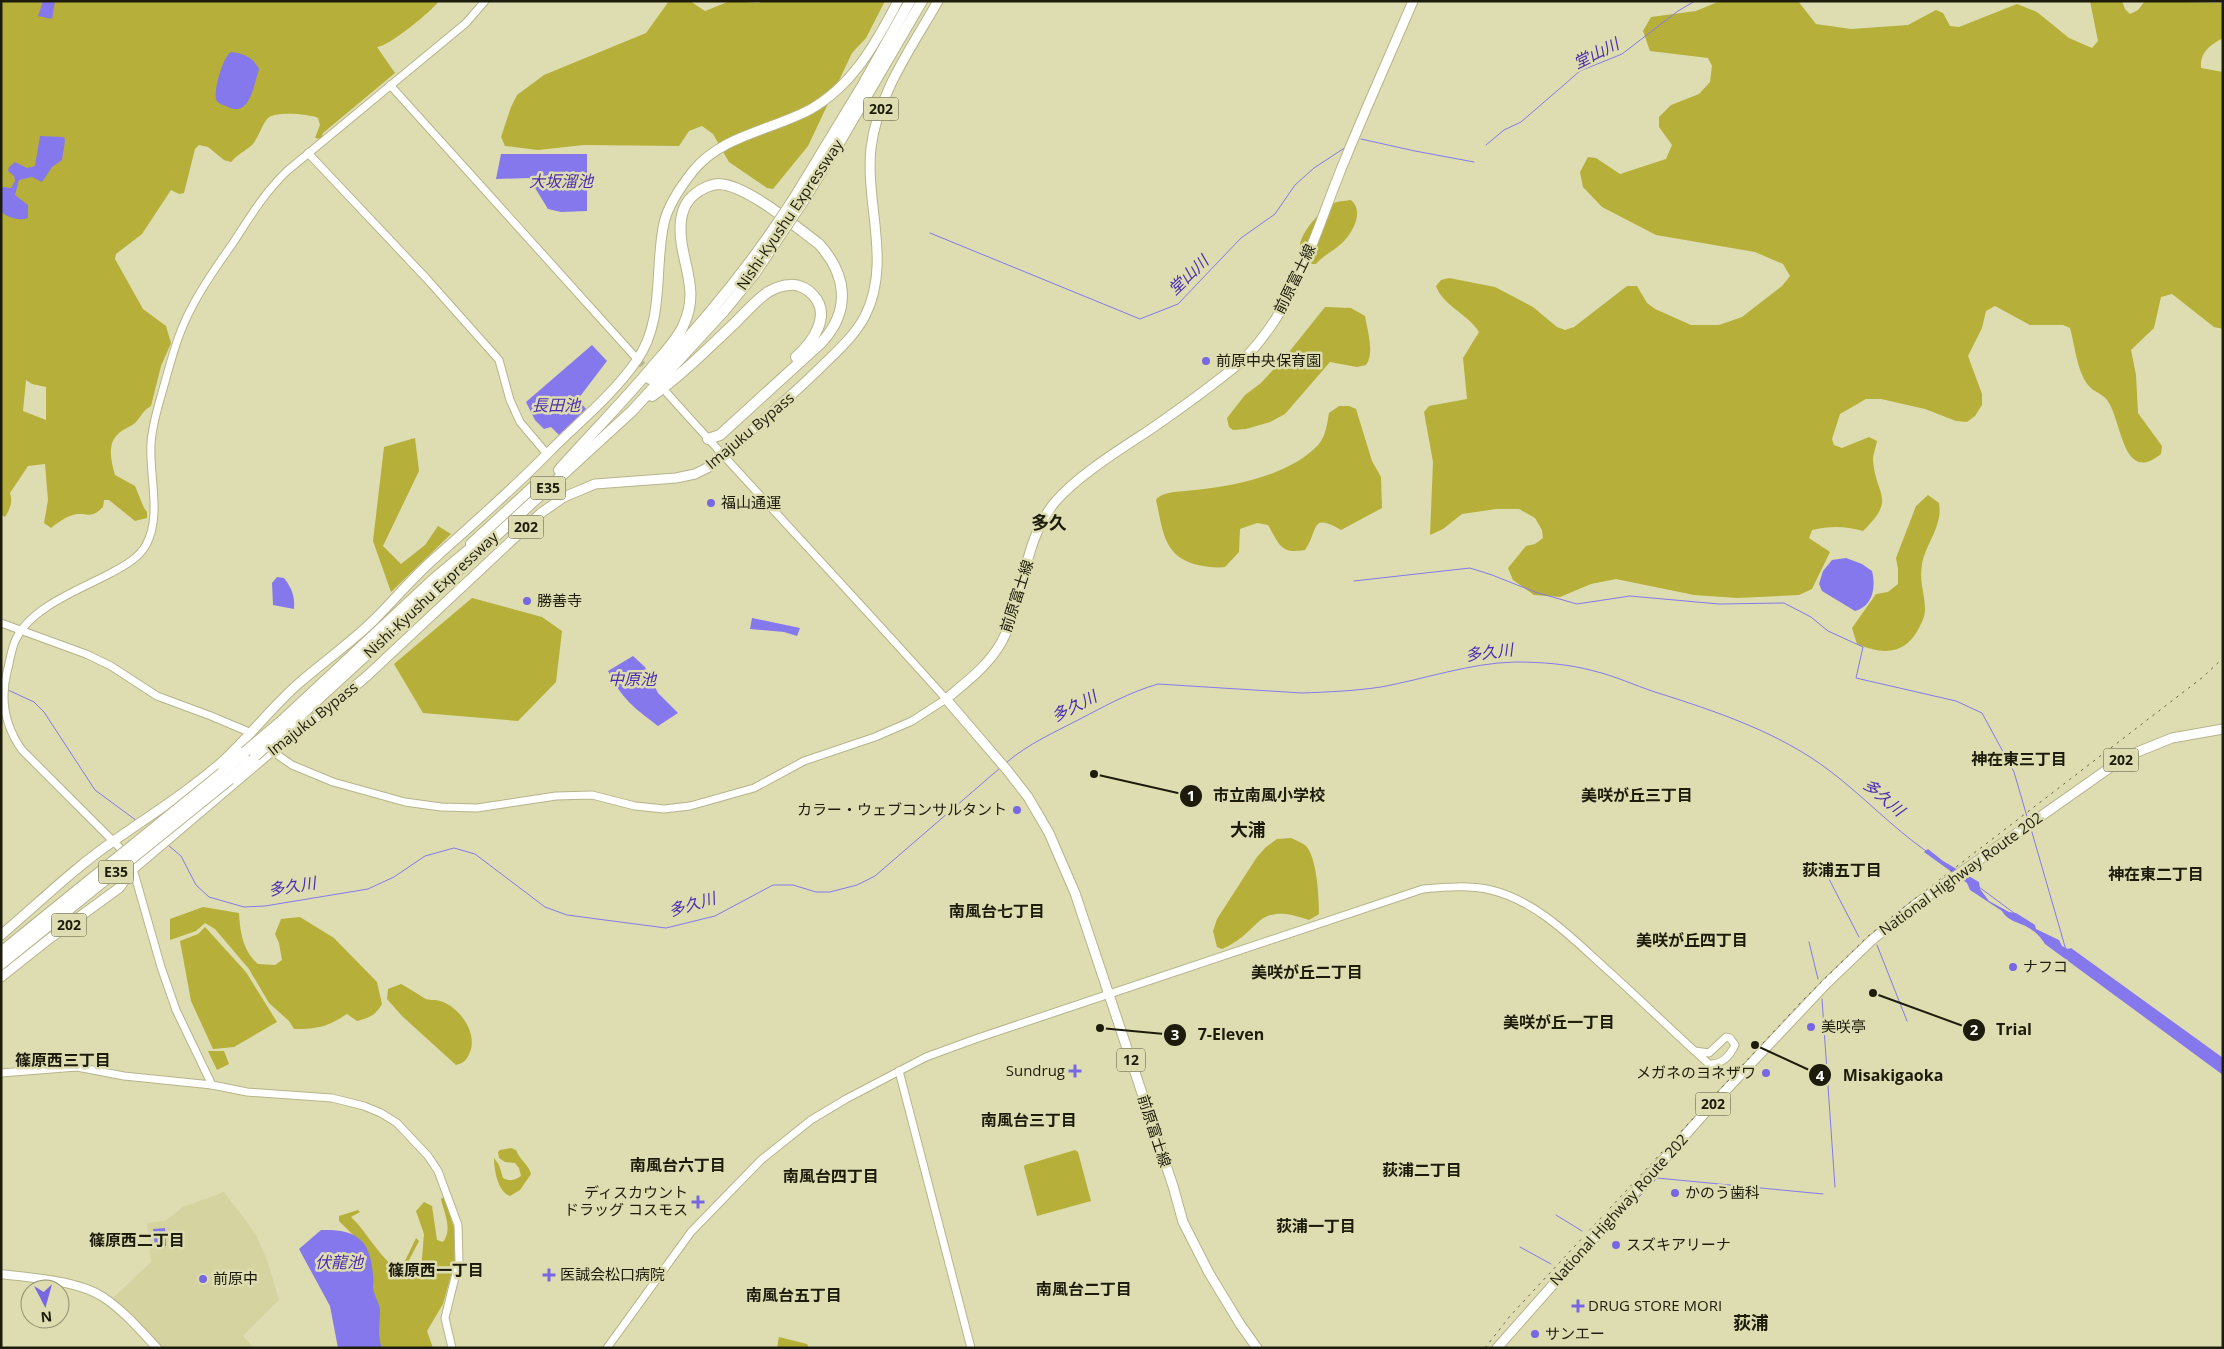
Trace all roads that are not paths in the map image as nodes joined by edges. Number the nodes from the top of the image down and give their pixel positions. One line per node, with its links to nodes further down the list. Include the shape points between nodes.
1 (485, 1): 7 (street, via 466,23)
2 (898, 1): 11 (main road, Imajuku Bypass / 202, via 861,65 832,94 809,110 733,141 707,157 691,174 665,219 656,310 647,343)
3 (910, 1): 9 (highway, Nishi-Kyushu Expressway / E35)
4 (922, 1): 9 (highway, Nishi-Kyushu Expressway / E35, via 852,122)
5 (938, 1): 16 (main road, Imajuku Bypass / 202, via 902,64 878,117 870,165 877,276 865,315 846,343 798,391)
6 (1413, 1): 21 (main road, 前原富士線, via 1343,164 1315,240 1284,307 1259,344 1242,361 1099,465 1055,502 1032,546 1017,604 1000,644 987,664)
7 (390, 85): 8 (street); 11 (street)
8 (308, 153): 15 (street, via 499,360 520,422); 20 (street, via 273,184 258,204 207,281 178,337 153,427 153,521 146,546 121,568 47,607)
9 (796, 203): 10 (highway, Nishi-Kyushu Expressway / E35, bridge)
10 (779, 229): 13 (highway, Nishi-Kyushu Expressway / E35, via 755,272 724,311); 17 (highway, Nishi-Kyushu Expressway / E35, via 698,326)
11 (638, 360): 15 (main road, Imajuku Bypass / 202, via 599,404)
12 (667, 393): 14 (street)
13 (632, 411): 14 (highway, via 672,382 767,293 788,285 810,291 821,308 814,338); 18 (highway, Nishi-Kyushu Expressway / E35)
14 (708, 439): 16 (street); 17 (highway, via 720,435 822,342 835,323 842,295 838,274 820,244 748,194 719,184 695,193 682,214 682,246 691,287 684,324 638,384)
15 (547, 454): 24 (main road, Imajuku Bypass / 202, via 373,620 298,684)
16 (723, 455): 21 (street); 25 (main road, Imajuku Bypass / 202, via 695,474 595,484 548,508 368,675)
17 (559, 470): 18 (highway, Nishi-Kyushu Expressway / E35)
18 (544, 487): 22 (highway, Nishi-Kyushu Expressway / E35)
19 (1, 623): 20 (street)
20 (22, 630): 24 (street, via 111,666 157,696); 27 (street, via 4,681 3,704 9,727 22,750)
21 (946, 699): 25 (street, via 912,721 804,761 754,788 690,806 664,809 635,806 592,795 556,796 477,808 405,802 333,782 292,765); 34 (main road, 前原富士線 / 12, via 1008,770 1049,833 1074,893)
22 (288, 721): 26 (highway, Nishi-Kyushu Expressway / E35, bridge, via 255,756); 26 (highway, Nishi-Kyushu Expressway / E35, bridge, via 245,752)
23 (2223, 729): 45 (main road, National Highway Route 202 / 202, via 2172,738 2126,757 1890,925 1828,983 1716,1100)
24 (249, 732): 27 (main road, Imajuku Bypass / 202, via 230,754 195,784)
25 (272, 751): 29 (main road, Imajuku Bypass / 202)
26 (226, 776): 31 (highway, Nishi-Kyushu Expressway / E35, bridge); 32 (highway, Nishi-Kyushu Expressway / E35, bridge)
27 (113, 841): 28 (street); 30 (main road, Imajuku Bypass / 202)
28 (122, 850)
29 (133, 869): 33 (main road, Imajuku Bypass / 202, via 119,888); 38 (street, via 176,1010)
30 (1, 935)
31 (1, 952)
32 (1, 964)
33 (1, 977)
34 (1108, 993): 35 (street, via 1409,894 1448,886 1470,887 1501,893 1540,912); 36 (street, via 926,1057); 44 (main road, 前原富士線 / 12, via 1183,1222 1209,1273)
35 (1695, 1051): 35 (street, via 1709,1053 1726,1037 1735,1045 1723,1061 1714,1064 1709,1064)
36 (899, 1071): 42 (street, via 812,1120 761,1160 691,1232); 43 (street)
37 (1, 1074): 38 (street, via 77,1067 124,1076)
38 (212, 1085): 41 (street, via 247,1092 332,1098 364,1106 397,1123 428,1156 438,1171 458,1225 459,1261 445,1318)
39 (1, 1274): 40 (main road, via 65,1284 103,1297)
40 (157, 1348)
41 (452, 1348)
42 (608, 1348)
43 (971, 1348)
44 (1257, 1348)
45 (1497, 1348)

